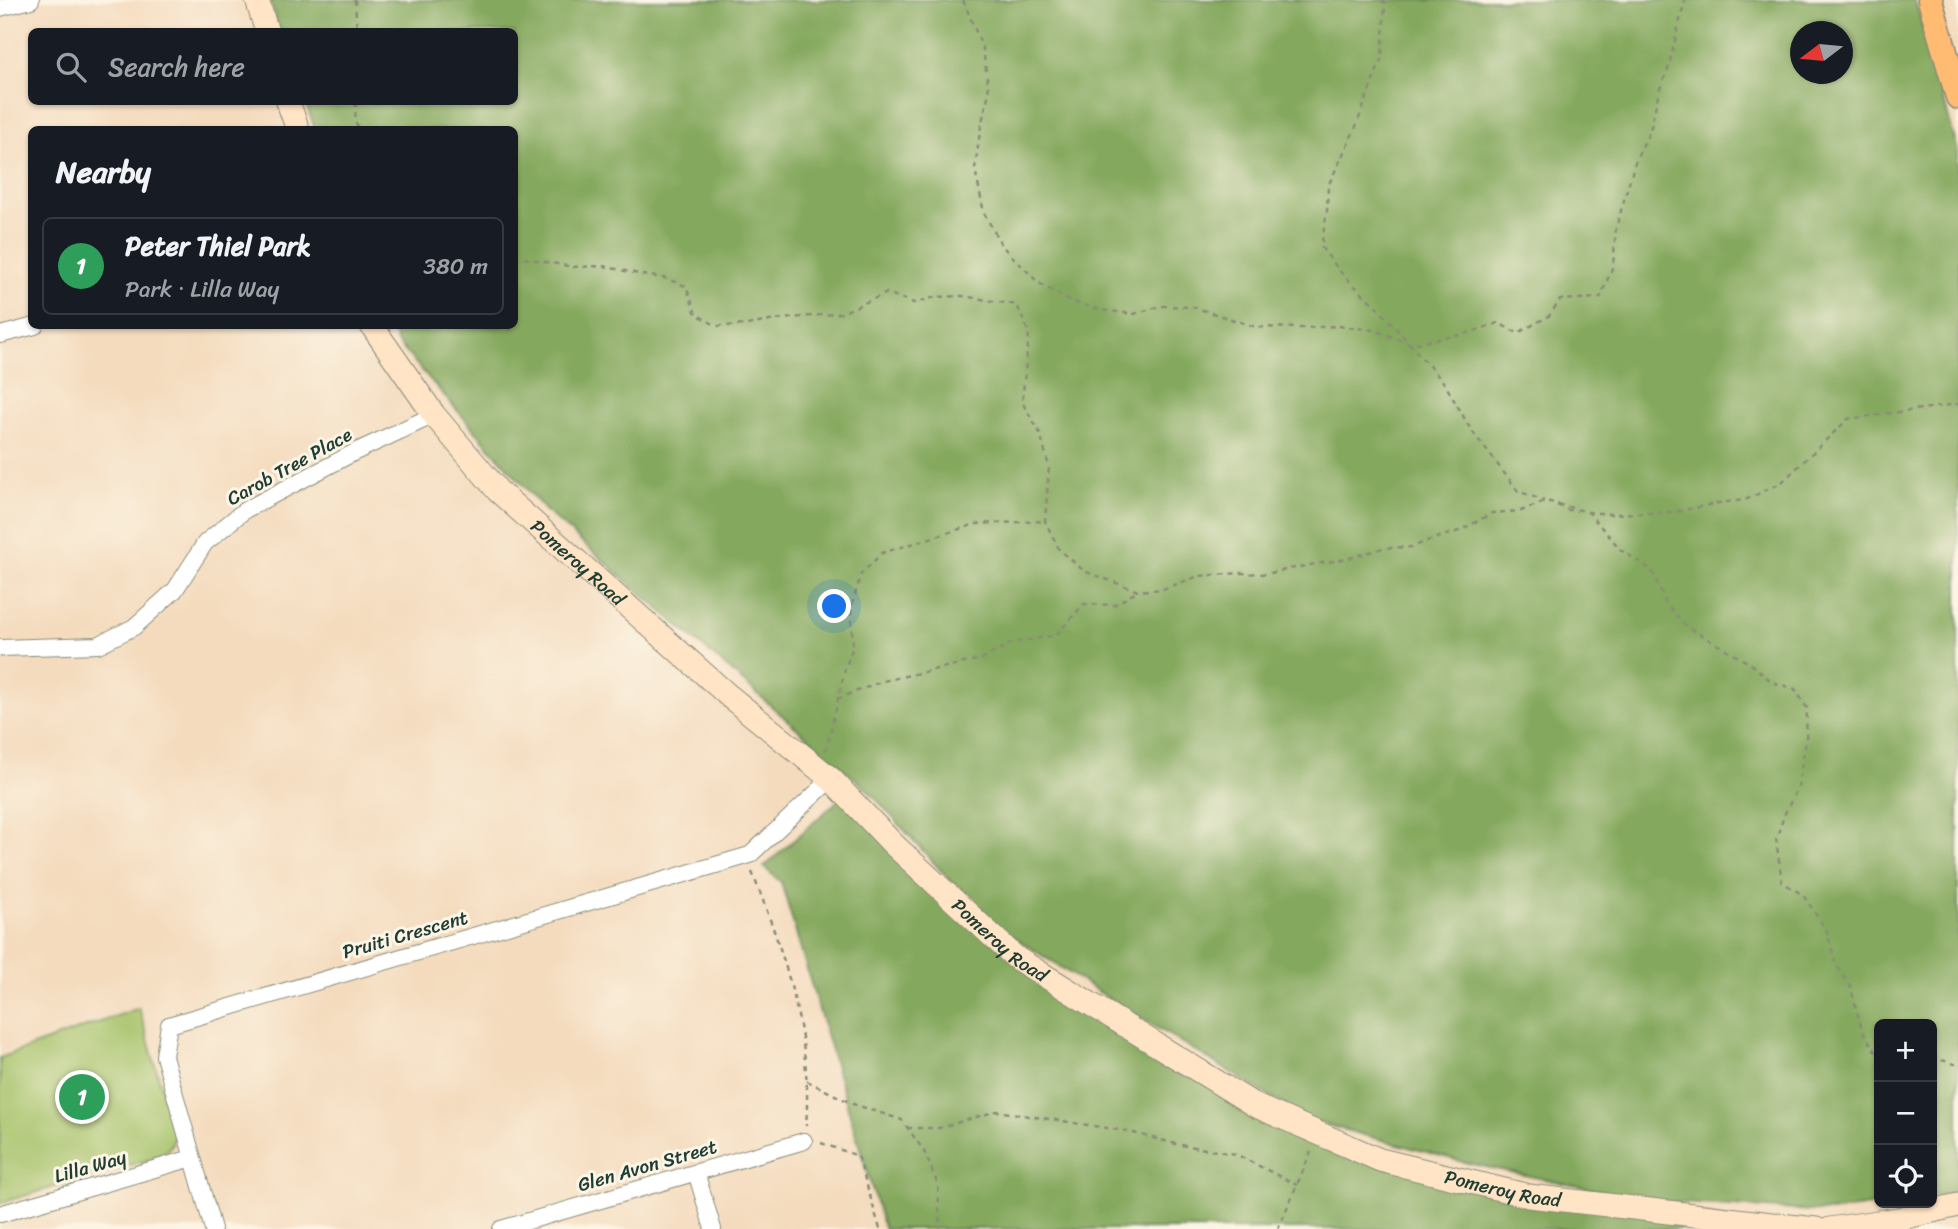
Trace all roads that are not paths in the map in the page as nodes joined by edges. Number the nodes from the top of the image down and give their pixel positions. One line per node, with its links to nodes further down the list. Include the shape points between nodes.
1 (31, 0): 4 (street)
2 (257, 0): 5 (street)
3 (1930, 0): 6 (main road)
4 (0, 8)
5 (266, 28)
6 (1958, 97)
7 (289, 105): 8 (street)
8 (297, 126)
9 (28, 328): 11 (street)
10 (374, 329): 12 (street, Pomeroy Road)
11 (0, 335)
12 (434, 415): 13 (street, Carob Tree Place, via 245,510 205,543 175,590 134,627 98,645); 14 (street, Pomeroy Road, via 498,491 729,696)
13 (0, 648)
14 (825, 774): 16 (street, Pruiti Crescent, via 750,855 169,1025 164,1056); 20 (street, Pomeroy Road, via 1016,958 1256,1106 1380,1160 1529,1196)
15 (804, 1141): 17 (street, Glen Avon Street)
16 (192, 1158): 19 (street, Lilla Way); 21 (street, Pruiti Crescent)
17 (696, 1172): 22 (street, Glen Avon Street); 23 (street)
18 (1958, 1205): 25 (street)
19 (0, 1214)
20 (1766, 1226): 24 (street, Pomeroy Road)
21 (213, 1229)
22 (501, 1229)
23 (713, 1229)
24 (1816, 1229)
25 (1830, 1229)

